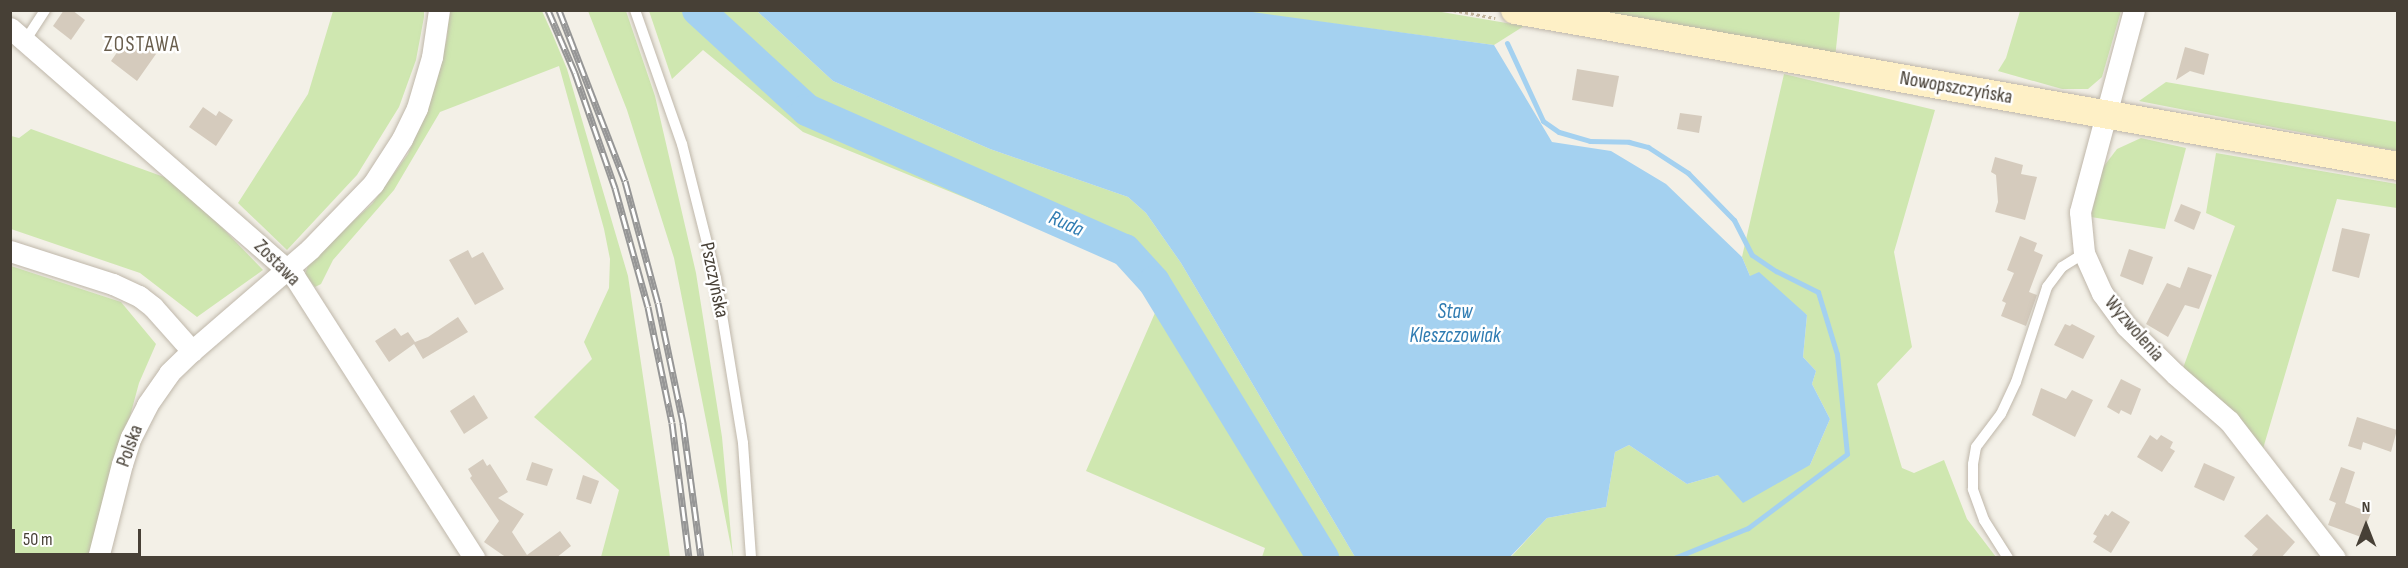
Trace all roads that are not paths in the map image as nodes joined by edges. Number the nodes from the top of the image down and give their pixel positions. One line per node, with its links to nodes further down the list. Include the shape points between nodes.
1 (45, 10): 6 (lane)
2 (438, 10): 11 (street, Polska, via 423,91 394,154 361,199)
3 (635, 10): 16 (lane, Pszczyńska, via 682,144 716,278 743,443)
4 (1515, 10): 7 (main road, Nowopszczyńska)
5 (2134, 10): 7 (street, Wyzwolenia)
6 (18, 35): 11 (street, Zostawa)
7 (2105, 113): 8 (main road, Nowopszczyńska); 10 (street, Wyzwolenia, via 2080,212)
8 (2397, 166)
9 (10, 251): 12 (street, via 139,296)
10 (2084, 253): 13 (street, Wyzwolenia, via 2102,293 2126,326 2229,421 2275,477); 17 (lane, via 2062,267 2047,287 2011,392 2001,414 1976,447 1973,489 1984,520)
11 (287, 270): 12 (street, Polska); 15 (street, Zostawa, via 303,288)
12 (192, 351): 14 (street, Polska, via 147,405 131,437)
13 (2316, 550): 18 (street, Wyzwolenia)
14 (98, 558)
15 (474, 558)
16 (751, 558)
17 (2008, 558)
18 (2335, 558)

